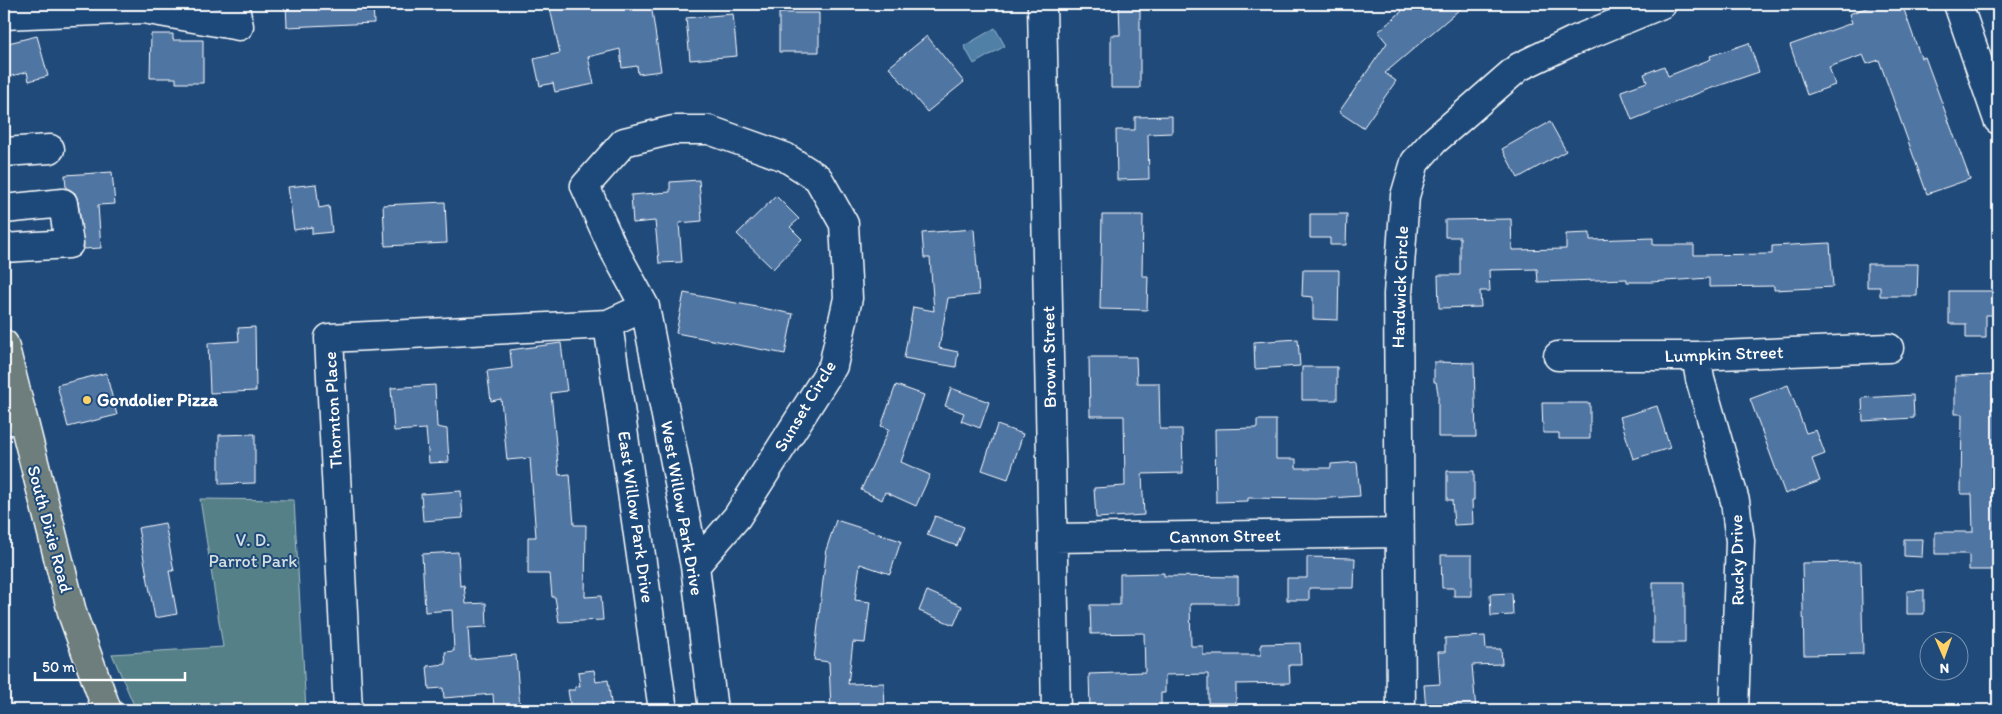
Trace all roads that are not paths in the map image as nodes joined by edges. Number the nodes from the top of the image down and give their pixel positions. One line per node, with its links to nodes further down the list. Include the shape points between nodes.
1 (234, 4): 5 (street, via 239,26 143,9)
2 (1042, 4): 19 (street, Brown Street)
3 (1662, 4): 18 (street, Hardwick Circle, via 1519,67 1434,141 1415,162 1405,196 1398,294)
4 (1958, 4): 6 (street)
5 (4, 14)
6 (1998, 120)
7 (50, 149): 8 (street)
8 (4, 152)
9 (4, 209): 10 (street, via 63,203 69,244)
10 (4, 248)
11 (645, 307): 12 (street, Thornton Place); 20 (street, West Willow Park Drive); 20 (street, Sunset Circle, via 585,186 624,142 674,130 709,130 785,157 818,178 844,224 848,298 833,366 737,518)
12 (608, 324): 22 (street, Thornton Place, via 329,338); 23 (street, East Willow Park Drive)
13 (4, 344): 17 (main road, South Dixie Road)
14 (1889, 348): 16 (street, Lumpkin Street)
15 (1558, 356): 16 (street, Lumpkin Street)
16 (1696, 356): 27 (street, Rucky Drive, via 1735,501 1740,541)
17 (12, 420): 21 (main road, South Dixie Road, via 73,616)
18 (1398, 534): 19 (street, Cannon Street); 26 (street, Hardwick Circle)
19 (1053, 538): 25 (street, Brown Street)
20 (695, 566): 24 (street, West Willow Park Drive)
21 (107, 710)
22 (348, 710)
23 (663, 710)
24 (713, 710)
25 (1056, 710)
26 (1401, 710)
27 (1734, 710)

